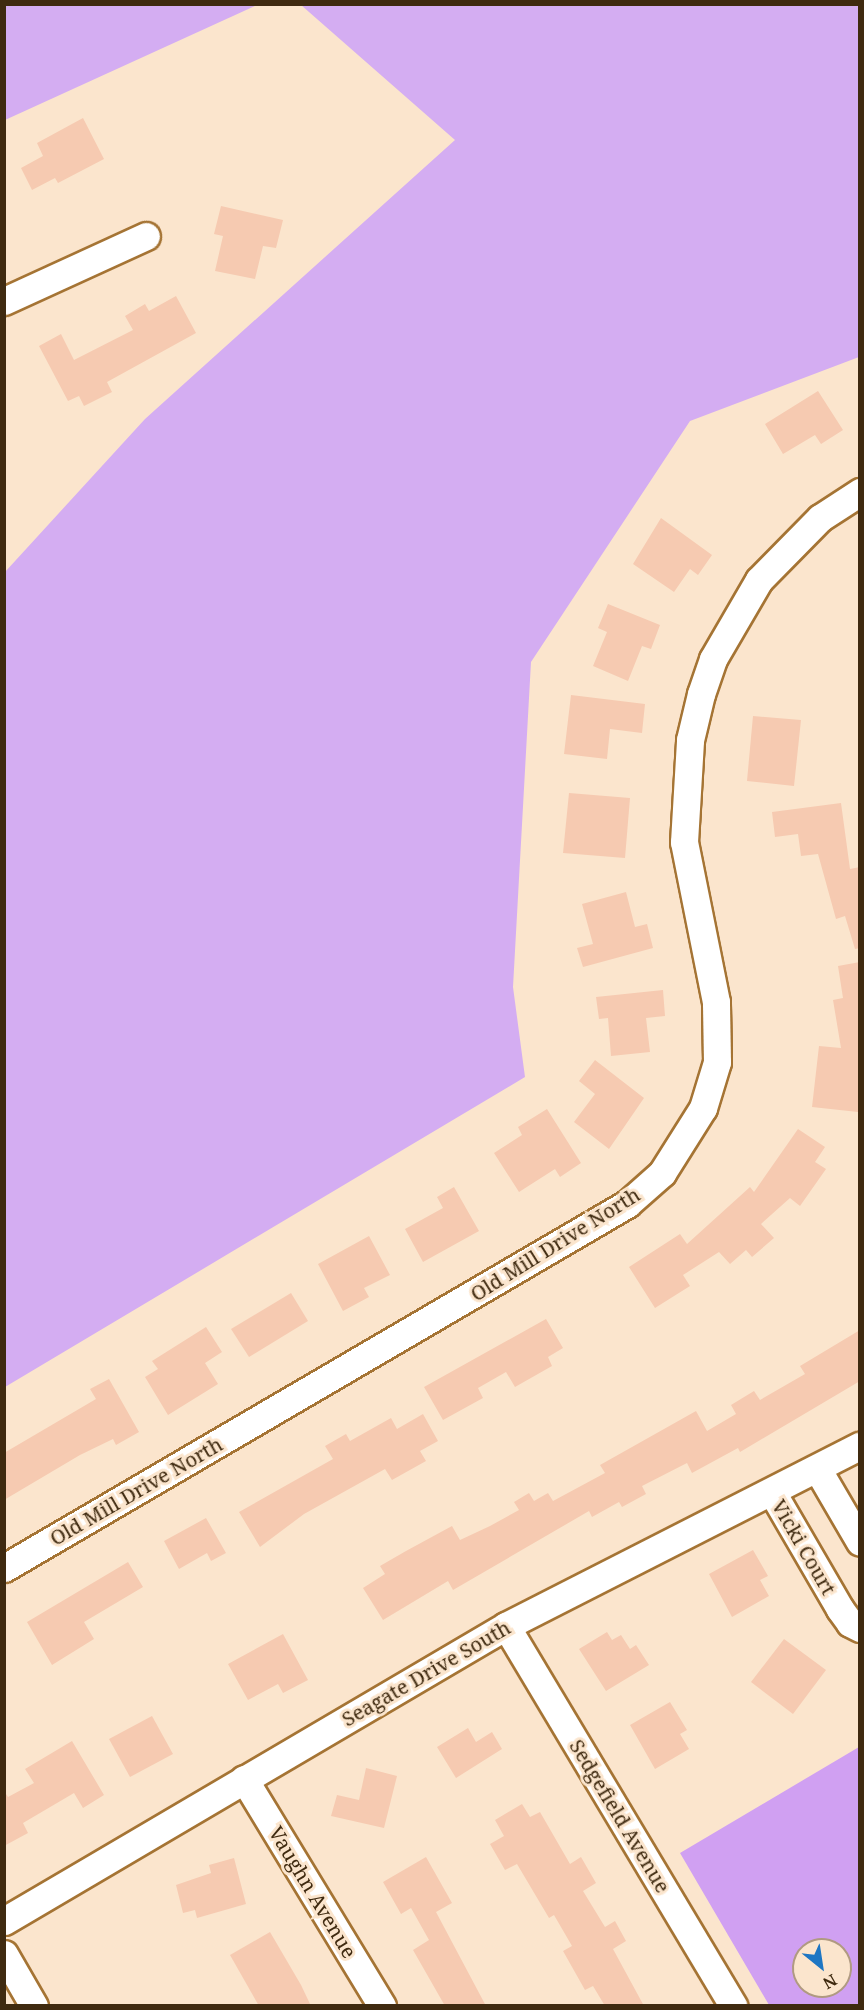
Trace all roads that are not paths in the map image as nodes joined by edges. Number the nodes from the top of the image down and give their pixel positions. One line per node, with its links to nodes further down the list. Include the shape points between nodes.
1 (146, 236): 2 (street)
2 (4, 301)
3 (860, 492): 8 (street, Old Mill Drive North, via 820,518 759,580 718,649 701,694 690,740 684,842 716,1002 717,1062 703,1108 662,1173 627,1204)
4 (860, 1446): 5 (street, Seagate Drive South)
5 (818, 1470): 6 (street, Seagate Drive South); 7 (street)
6 (771, 1492): 9 (street, Seagate Drive South); 10 (street, Vicki Court, via 840,1609 850,1623)
7 (860, 1542)
8 (4, 1568)
9 (506, 1626): 11 (street, Seagate Drive South); 16 (street, Sedgefield Avenue)
10 (860, 1628)
11 (244, 1779): 12 (street, Seagate Drive South); 15 (street, Vaughn Avenue)
12 (4, 1921)
13 (4, 1954): 14 (street)
14 (34, 2006)
15 (382, 2006)
16 (733, 2006)

